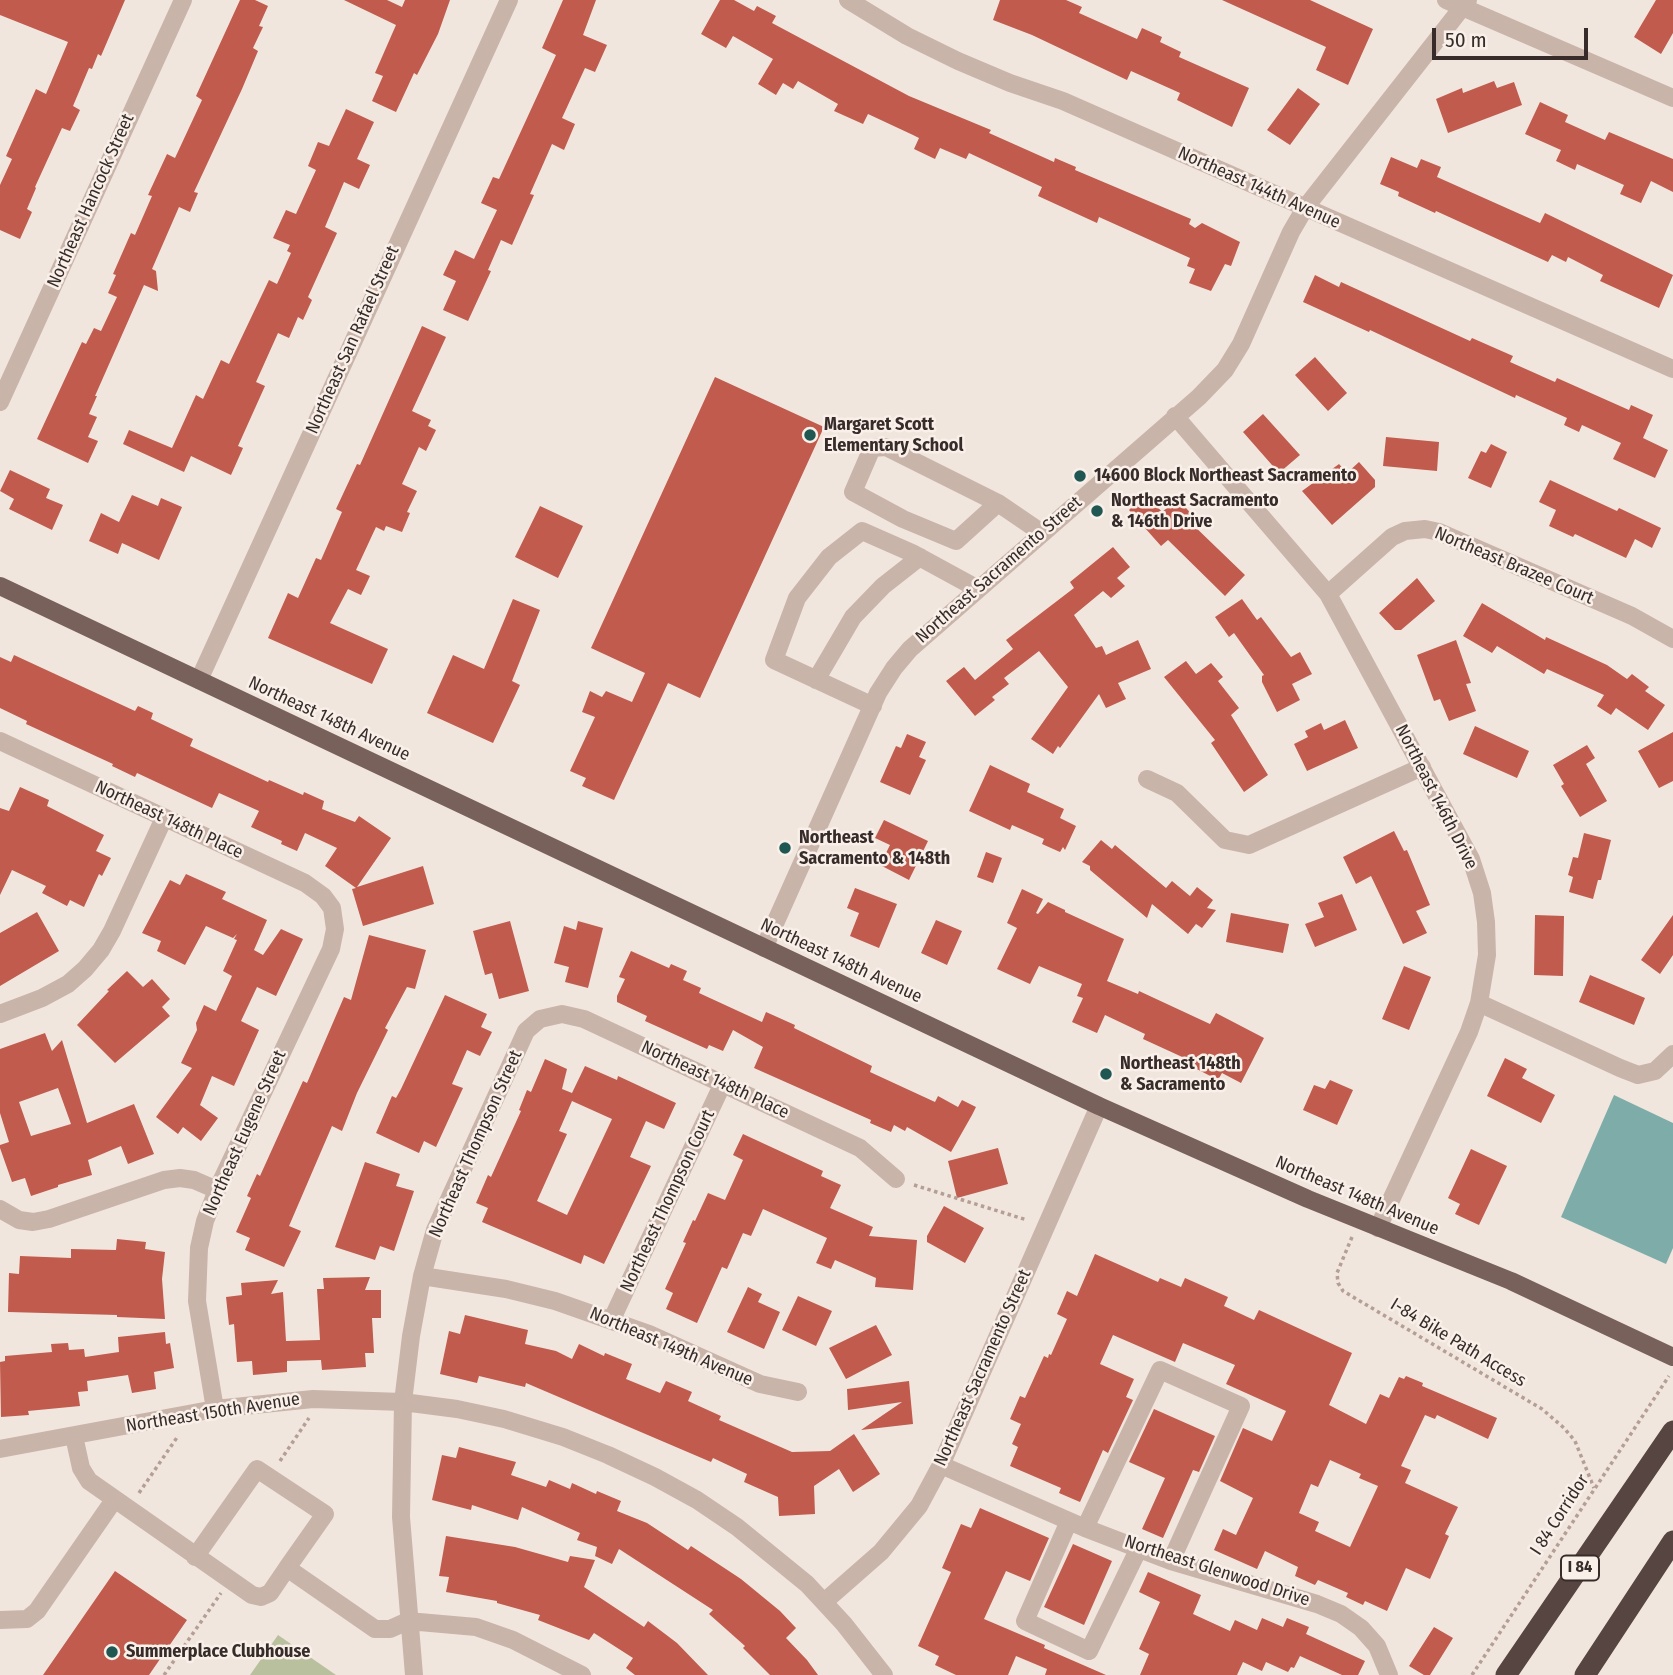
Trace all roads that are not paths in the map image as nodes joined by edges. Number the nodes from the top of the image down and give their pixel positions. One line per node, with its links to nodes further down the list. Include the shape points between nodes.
1 (183, 0): 9 (street, Northeast Hancock Street)
2 (509, 0): 18 (street, Northeast San Rafael Street)
3 (848, 0): 7 (street, Northeast 144th Avenue, via 958,61 1063,101)
4 (1446, 0): 5 (street)
5 (1465, 4): 6 (street); 7 (street, Northeast Sacramento Street)
6 (1673, 98)
7 (1305, 208): 8 (street, Northeast 144th Avenue); 10 (street, Northeast Sacramento Street, via 1225,370)
8 (1673, 369)
9 (0, 402)
10 (1175, 416): 12 (street, Northeast Sacramento Street); 16 (street, Northeast 146th Drive)
11 (998, 503): 11 (street, via 886,447 872,448 853,492 957,541); 12 (street)
12 (1042, 533): 15 (street, Northeast Sacramento Street)
13 (920, 557): 15 (street); 19 (street, via 853,617); 19 (street, via 862,531 829,557 797,598 774,660)
14 (0, 586): 18 (main road, Northeast 148th Avenue)
15 (978, 589): 20 (street, Northeast Sacramento Street, via 910,649)
16 (1328, 594): 17 (street, Northeast Brazee Court, via 1392,537 1424,529 1632,617); 22 (street, Northeast 146th Drive)
17 (1673, 639)
18 (199, 680): 26 (main road, Northeast 148th Avenue)
19 (816, 680): 20 (street)
20 (873, 706): 26 (street, Northeast Sacramento Street)
21 (0, 741): 24 (street, Northeast 148th Place)
22 (1422, 767): 23 (street, via 1249,845 1225,840 1177,793); 27 (street, Northeast 146th Drive, via 1471,859 1482,893 1487,955)
23 (1147, 779)
24 (164, 818): 25 (street, Northeast 148th Place, via 306,883); 28 (street, via 101,950 68,984)
25 (331, 908): 34 (street, Northeast Eugene Street, via 335,929 331,949)
26 (764, 948): 32 (main road, Northeast 148th Avenue)
27 (1479, 1003): 30 (street, via 1639,1075 1655,1071); 36 (street, Northeast 146th Drive)
28 (0, 1014)
29 (526, 1031): 31 (street, Northeast 148th Place, via 540,1019 562,1014 583,1019); 37 (street, Northeast Thompson Street, via 435,1230)
30 (1673, 1055)
31 (723, 1083): 33 (street, Northeast 148th Place, via 860,1148); 38 (street, Northeast Thompson Court)
32 (1099, 1106): 36 (main road, Northeast 148th Avenue); 46 (street, Northeast Sacramento Street)
33 (896, 1179)
34 (217, 1190): 35 (street, via 194,1180 164,1180 33,1222); 42 (street, Northeast Eugene Street, via 205,1222 197,1276 200,1326)
35 (0, 1209)
36 (1378, 1228): 39 (main road, Northeast 148th Avenue, via 1511,1281)
37 (422, 1276): 38 (street, Northeast 149th Avenue, via 506,1289); 41 (street, Northeast Thompson Street)
38 (612, 1319): 40 (street, Northeast 149th Avenue, via 760,1384)
39 (1673, 1357)
40 (797, 1392)
41 (403, 1402): 42 (street, Northeast 150th Avenue, via 313,1399); 54 (street, Northeast 150th Avenue, via 505,1419 632,1466 737,1527); 56 (street, Northeast Thompson Street, via 401,1517)
42 (215, 1409): 44 (street, Northeast 150th Avenue)
43 (1673, 1431): 61 (highway, I 84)
44 (74, 1436): 45 (street, Northeast 150th Avenue); 47 (street, via 81,1468 89,1480)
45 (0, 1449)
46 (941, 1465): 48 (street, Northeast Glenwood Drive); 54 (street, Northeast Sacramento Street, via 897,1534)
47 (121, 1505): 51 (street); 55 (street, via 37,1611 27,1619)
48 (1077, 1524): 50 (street, Northeast Glenwood Drive); 50 (street, via 1025,1621 1089,1651); 52 (street, via 1160,1370 1241,1406)
49 (1673, 1541): 62 (highway)
50 (1139, 1548): 52 (street, Northeast Glenwood Drive)
51 (195, 1557): 53 (street, via 261,1597); 53 (street, via 257,1469 325,1514)
52 (1171, 1561): 60 (street, Northeast Glenwood Drive, via 1341,1614 1377,1646)
53 (287, 1568): 56 (street, via 375,1629 390,1629)
54 (824, 1602): 59 (street, Northeast 150th Avenue)
55 (0, 1620)
56 (408, 1621): 57 (street, Northeast Thompson Street); 58 (street, via 476,1628 523,1644)
57 (414, 1675)
58 (582, 1675)
59 (884, 1675)
60 (1389, 1675)
61 (1506, 1675)
62 (1585, 1675)

